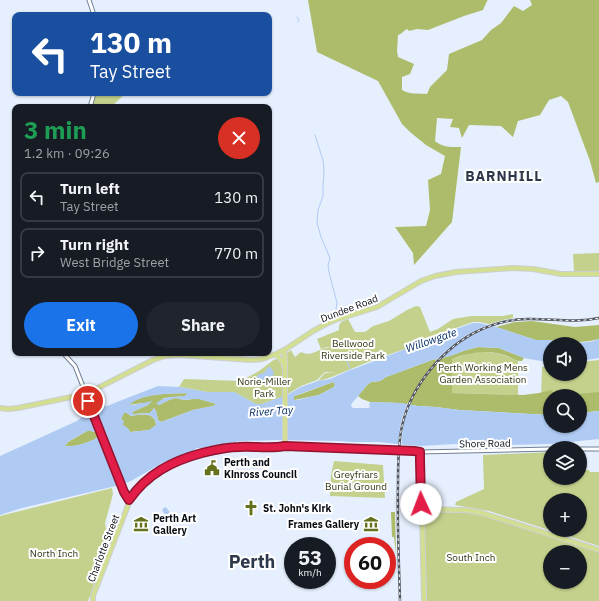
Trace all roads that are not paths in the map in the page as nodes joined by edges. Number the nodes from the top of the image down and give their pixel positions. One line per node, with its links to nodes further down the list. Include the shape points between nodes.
1 (89, 0): 2 (street)
2 (93, 12)
3 (599, 274): 4 (main road, Dundee Road, via 561,274 512,268 436,276 421,281 377,307 326,324)
4 (284, 350): 5 (main road, Dundee Road); 11 (main road)
5 (276, 354): 6 (main road, Dundee Road); 11 (main road)
6 (272, 355)
7 (66, 356): 12 (street, via 77,372)
8 (165, 356): 12 (main road, Dundee Road)
9 (195, 356): 10 (main road, Dundee Road, via 257,360)
10 (270, 356)
11 (285, 364): 14 (main road)
12 (86, 394): 13 (main road, Dundee Road, via 18,408); 19 (main road, via 124,493)
13 (0, 408)
14 (285, 444): 18 (main road); 19 (main road, via 277,448 223,448 181,460 151,476)
15 (599, 448): 17 (street)
16 (543, 449): 18 (street, Shore Road)
17 (587, 449)
18 (420, 452): 20 (main road)
19 (129, 500): 22 (main road, Charlotte Street)
20 (422, 509): 21 (main road, via 482,513); 23 (main road)
21 (599, 550)
22 (93, 601)
23 (424, 601)

